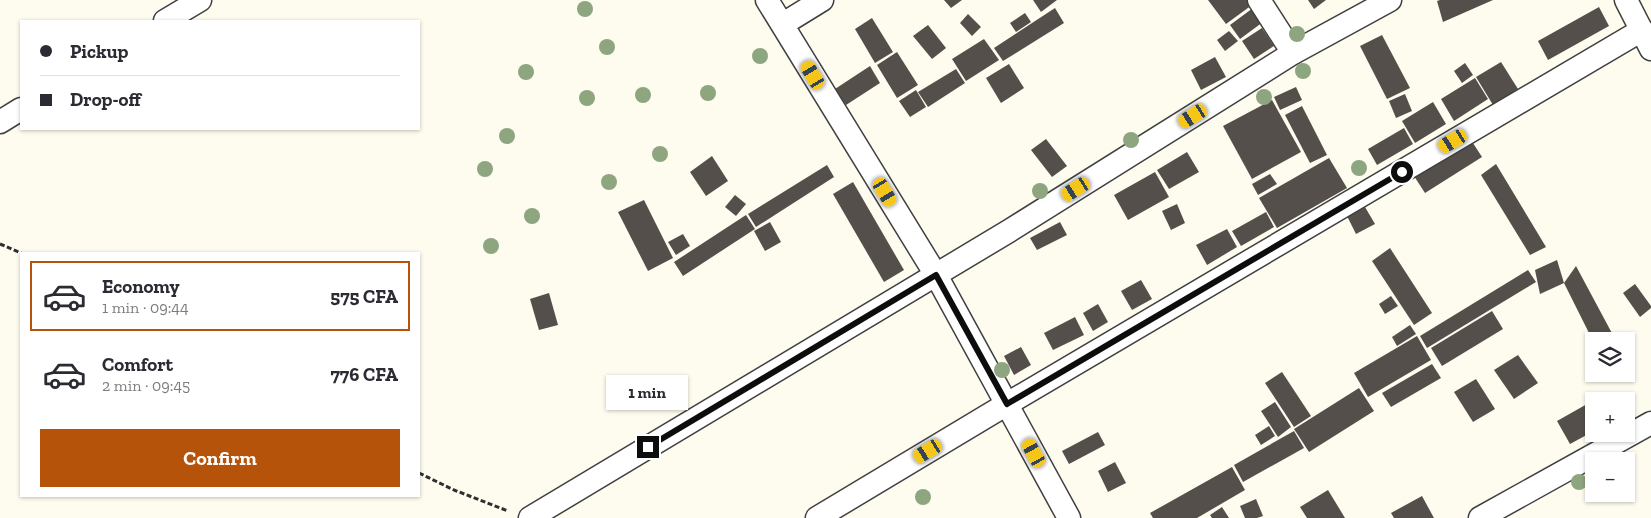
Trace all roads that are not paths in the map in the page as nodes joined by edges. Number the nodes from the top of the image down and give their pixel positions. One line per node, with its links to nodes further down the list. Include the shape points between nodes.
1 (200, 0): 6 (street)
2 (767, 0): 8 (street)
3 (822, 0): 8 (street)
4 (1259, 0): 9 (street)
5 (1390, 0): 9 (street)
6 (167, 20)
7 (1641, 21): 13 (street)
8 (783, 24): 12 (street)
9 (1293, 53): 12 (street)
10 (20, 110): 11 (street)
11 (0, 122)
12 (936, 275): 13 (street); 15 (street)
13 (1007, 404): 16 (street); 17 (street)
14 (1651, 422): 18 (street)
15 (523, 516)
16 (817, 518)
17 (1069, 518)
18 (1480, 518)

